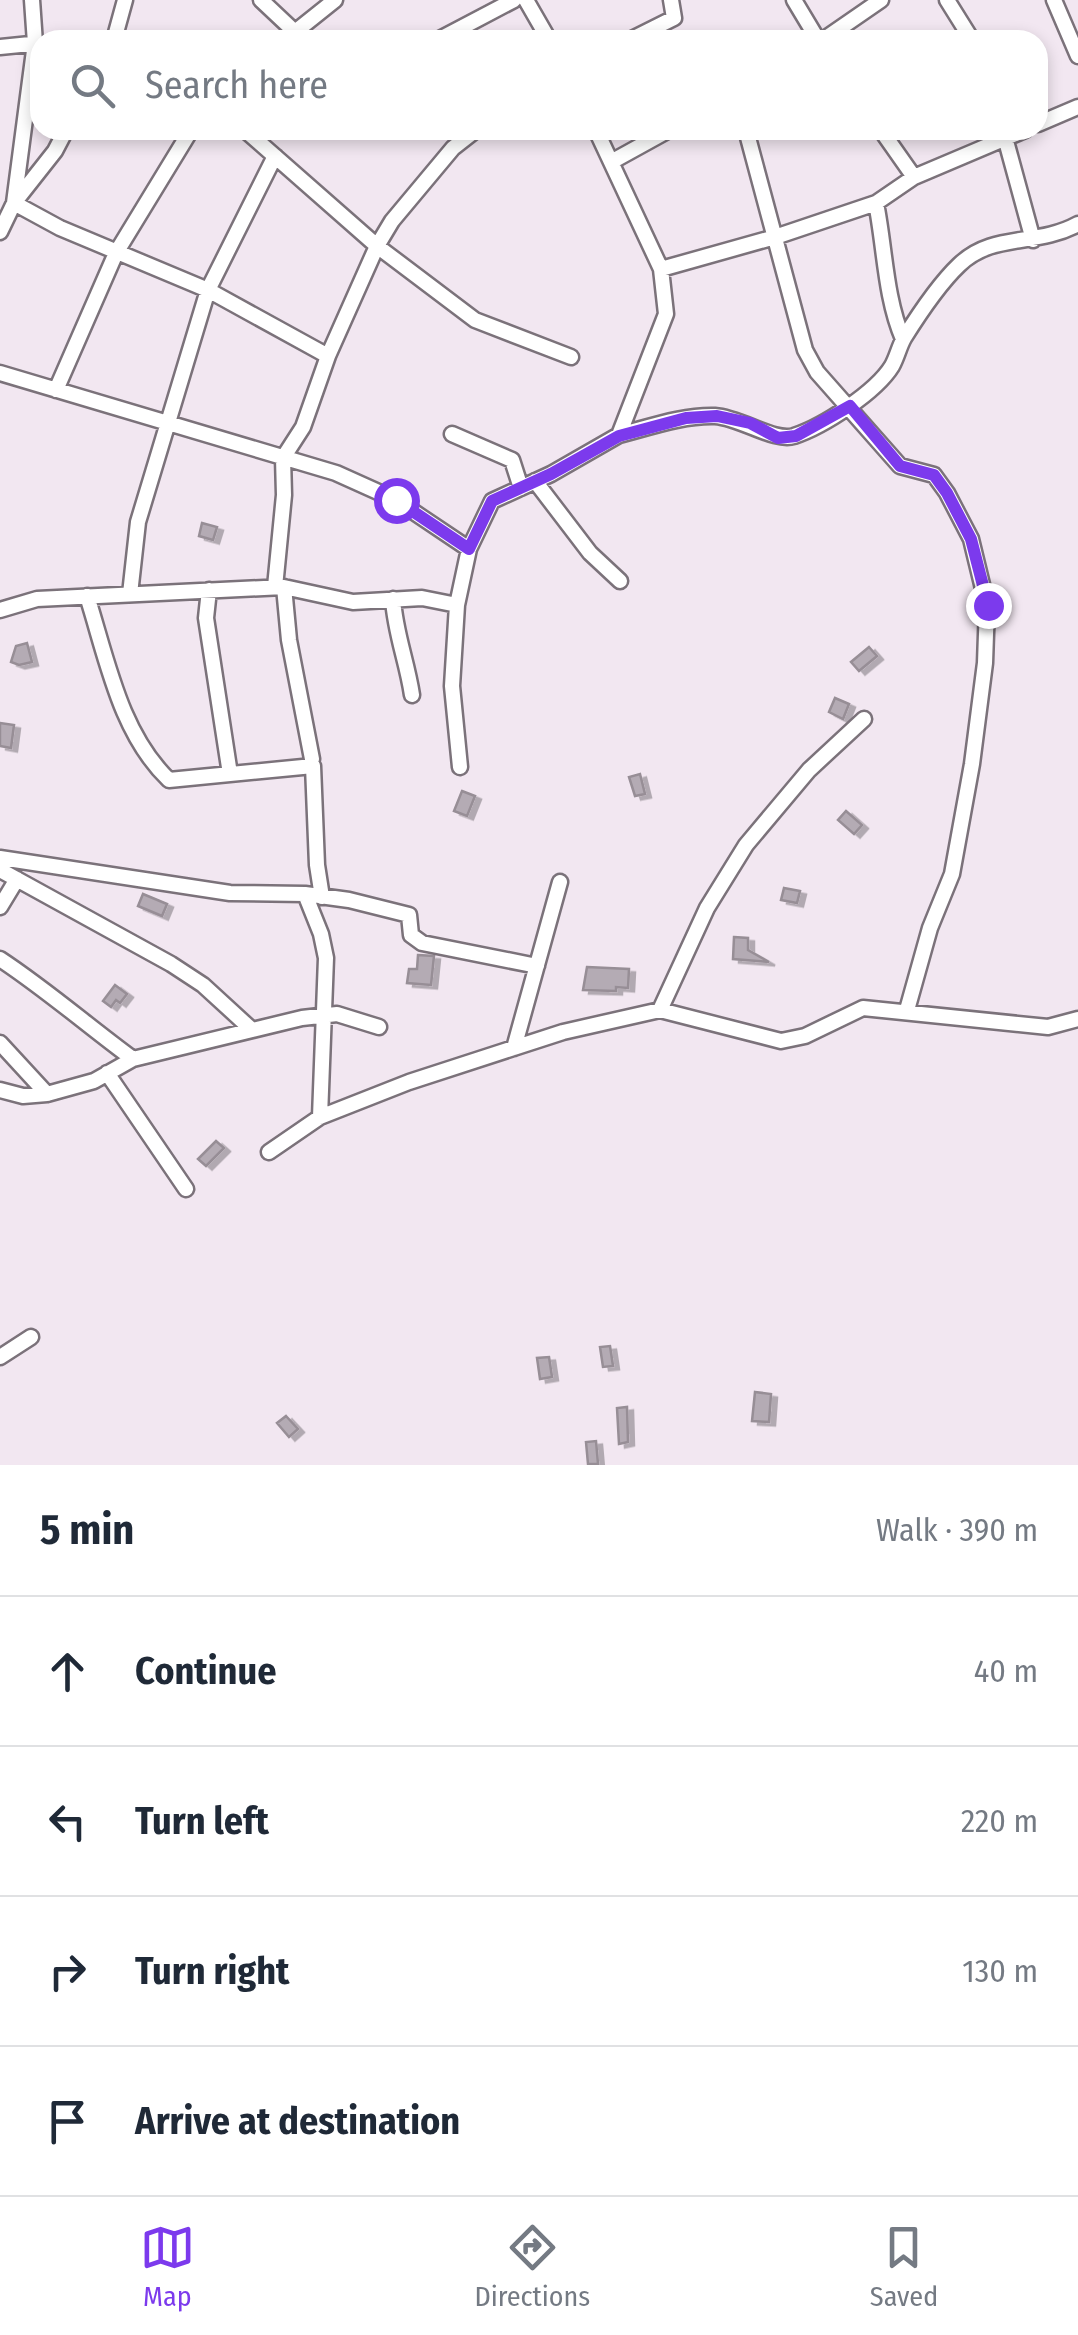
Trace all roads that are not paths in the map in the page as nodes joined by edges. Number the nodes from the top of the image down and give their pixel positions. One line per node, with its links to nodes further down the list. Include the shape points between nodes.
1 (32, 0): 12 (street)
2 (125, 0): 13 (street)
3 (261, 0): 14 (street)
4 (335, 0): 15 (street)
5 (514, 0): 16 (street)
6 (526, 0): 17 (street)
7 (671, 0): 18 (street, via 674,18)
8 (794, 0): 19 (street)
9 (881, 0): 20 (street)
10 (947, 0): 21 (street)
11 (1054, 0): 24 (street)
12 (35, 30)
13 (117, 30)
14 (285, 30)
15 (298, 30)
16 (457, 30)
17 (543, 30)
18 (650, 30)
19 (814, 30)
20 (835, 30)
21 (966, 30)
22 (30, 44): 23 (street)
23 (0, 46)
24 (1078, 56)
25 (30, 92): 41 (street)
26 (1078, 107): 27 (street)
27 (1048, 120)
28 (61, 140): 41 (street)
29 (185, 140): 48 (street)
30 (257, 140): 38 (street)
31 (463, 140): 47 (street)
32 (600, 140): 39 (street)
33 (651, 140): 39 (street)
34 (749, 140): 45 (street)
35 (888, 140): 40 (street)
36 (991, 140): 40 (street)
37 (1006, 140): 46 (street)
38 (275, 156): 47 (street); 50 (street)
39 (610, 162): 49 (street)
40 (914, 177): 42 (street)
41 (14, 203): 44 (street); 48 (street)
42 (876, 203): 45 (street); 51 (street)
43 (1078, 224): 46 (street)
44 (0, 232)
45 (776, 238): 49 (street); 56 (street, via 805,350)
46 (1033, 240): 51 (street, via 990,244 960,264)
47 (377, 246): 52 (street); 53 (street, via 475,320)
48 (116, 252): 50 (street); 55 (street)
49 (661, 268): 59 (street, via 666,314)
50 (208, 290): 52 (street); 57 (street)
51 (904, 339): 56 (street, via 891,368)
52 (328, 356): 60 (street, via 303,428)
53 (571, 357)
54 (0, 373): 55 (street)
55 (56, 390): 57 (street)
56 (850, 406): 59 (street, via 796,436 778,438 717,416); 86 (street, via 900,466 934,475 947,493 971,539 988,605 972,764 952,874)
57 (168, 424): 60 (street); 66 (street, via 138,522)
58 (452, 434): 61 (street, via 512,460)
59 (619, 436): 61 (street)
60 (283, 458): 62 (street, via 396,500); 64 (street)
61 (528, 484): 62 (street, via 492,501); 63 (street)
62 (469, 549): 69 (street)
63 (620, 580)
64 (279, 587): 65 (street); 68 (street, via 353,602); 73 (street)
65 (209, 590): 66 (street); 75 (street, via 206,618)
66 (130, 594): 67 (street)
67 (87, 596): 70 (street, via 37,598); 75 (street, via 129,727 155,767 169,780)
68 (393, 600): 69 (street); 71 (street)
69 (457, 604): 74 (street, via 452,686)
70 (0, 610)
71 (412, 695)
72 (864, 719): 85 (street, via 746,845 707,908)
73 (312, 760)
74 (460, 768)
75 (230, 774): 81 (street, via 313,766)
76 (0, 858): 80 (street, via 230,893)
77 (0, 870): 78 (street)
78 (17, 879): 82 (street); 90 (street, via 171,964)
79 (560, 882): 84 (street)
80 (304, 894): 81 (street); 87 (street, via 326,958)
81 (322, 897): 84 (street, via 409,915 410,935 422,942)
82 (0, 907)
83 (0, 959): 93 (street)
84 (537, 966): 92 (street)
85 (660, 1010): 86 (street, via 781,1042 863,1008); 92 (street)
86 (907, 1010): 88 (street, via 1048,1027)
87 (324, 1016): 89 (street); 90 (street); 97 (street)
88 (1078, 1019)
89 (379, 1027)
90 (251, 1030): 93 (street)
91 (0, 1044): 96 (street)
92 (514, 1048): 97 (street)
93 (133, 1059): 94 (street)
94 (107, 1073): 96 (street); 99 (street)
95 (0, 1090): 96 (street)
96 (47, 1094)
97 (320, 1117): 98 (street)
98 (270, 1152)
99 (186, 1189)
100 (32, 1337): 101 (street)
101 (0, 1357)

